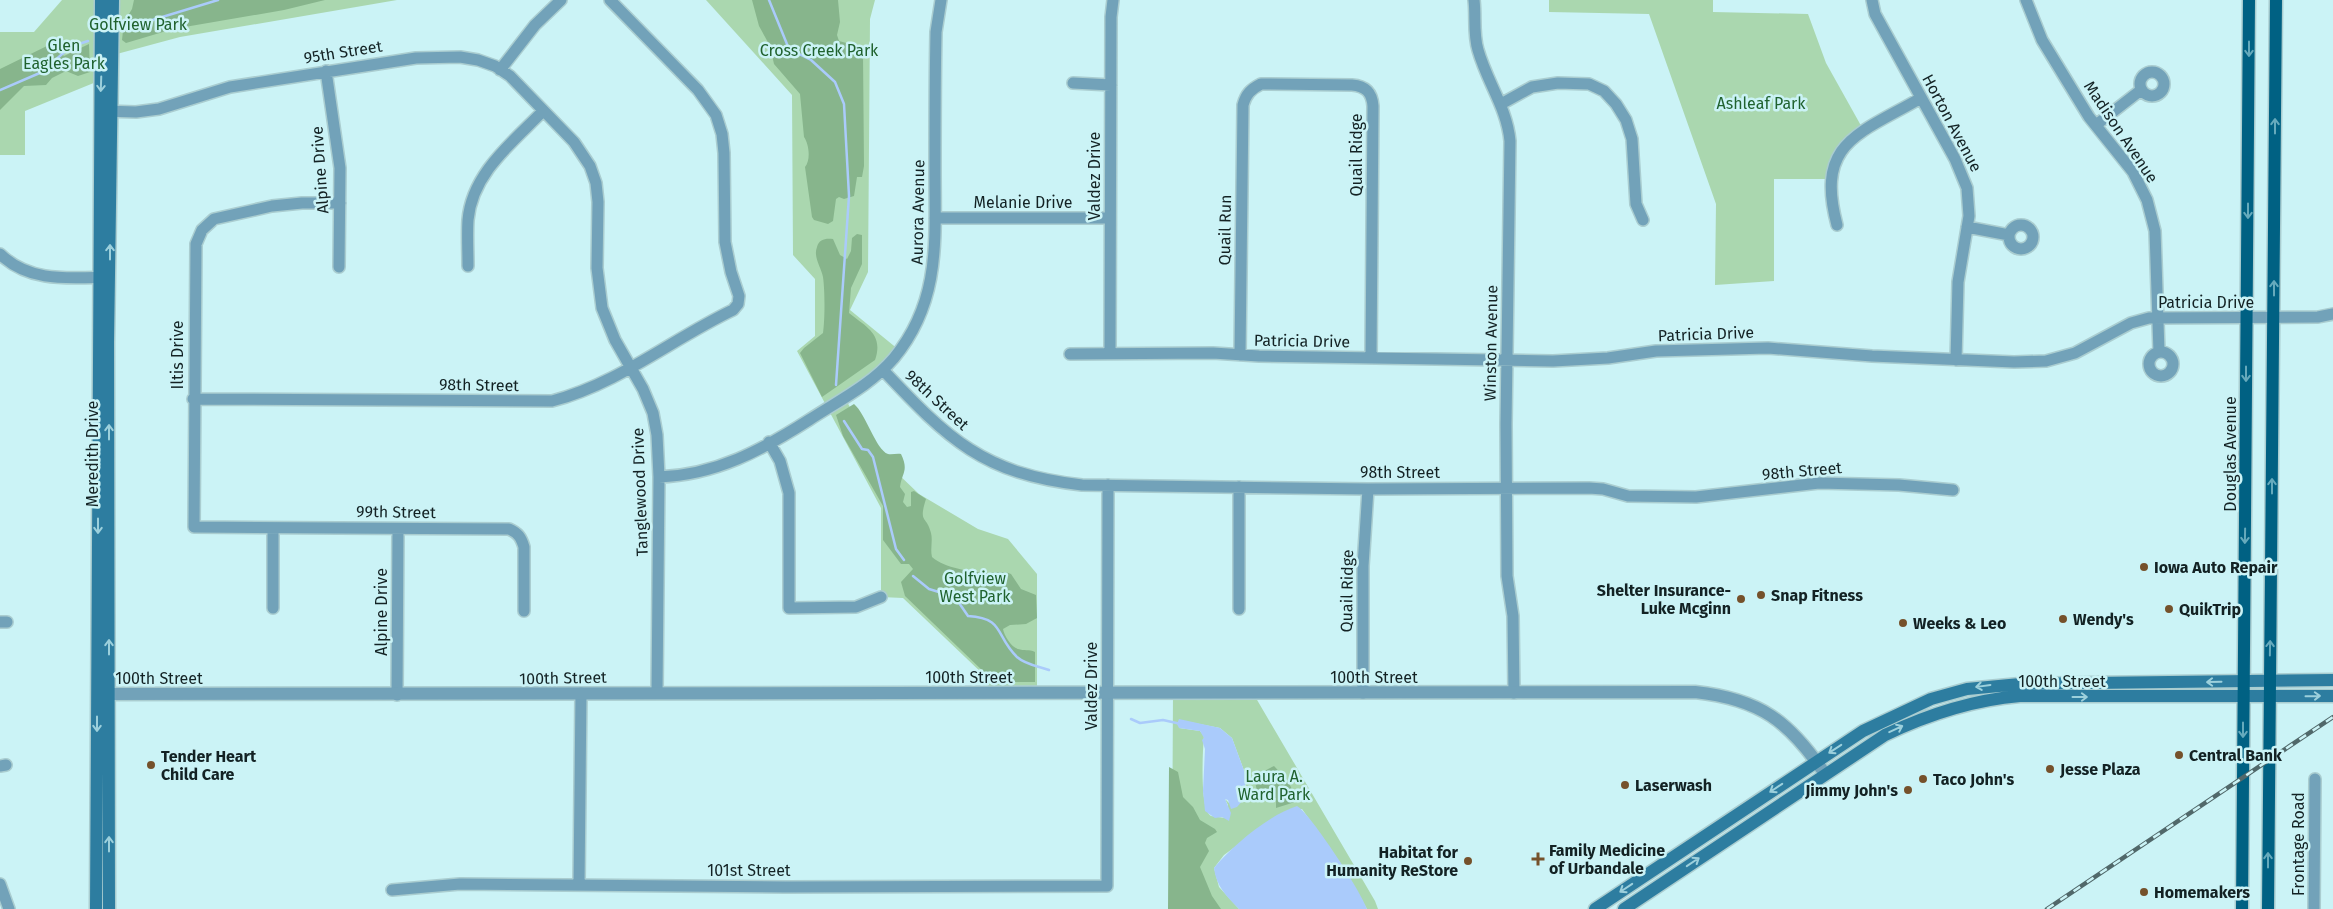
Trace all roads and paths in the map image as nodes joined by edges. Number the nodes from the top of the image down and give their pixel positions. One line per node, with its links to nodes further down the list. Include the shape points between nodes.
1 (101, 0): 20 (main road, Meredith Drive, one-way to 20)
2 (113, 0): 20 (main road, Meredith Drive)
3 (561, 0): 12 (street, via 534,25)
4 (610, 0): 45 (street, 98th Street, via 698,90 716,115 724,153 725,242 730,272 739,296 733,310)
5 (941, 0): 24 (street, Aurora Avenue, via 936,32)
6 (1113, 0): 15 (street, Valdez Drive)
7 (1474, 0): 18 (street, Winston Avenue, via 1477,48)
8 (1872, 0): 17 (street, Horton Avenue, via 1875,14)
9 (2026, 0): 22 (street, Madison Avenue, via 2042,40)
10 (2249, 0): 36 (main road, Douglas Avenue, one-way to 36)
11 (2276, 0): 37 (main road, one-way to 11)
12 (500, 70): 13 (street, 95th Street, via 478,60 460,57 416,58); 21 (street, Tanglewood Drive, via 510,76)
13 (326, 71): 20 (street, 95th Street, via 230,87 159,109); 23 (street, Alpine Drive, via 338,142)
14 (1073, 83): 15 (street)
15 (1111, 85): 25 (street, Valdez Drive)
16 (2141, 90): 22 (street)
17 (1921, 98): 27 (street, via 1853,138 1838,154 1831,179 1831,201); 28 (street, Horton Avenue, via 1964,178 1968,199)
18 (1501, 104): 26 (street, via 1532,87 1558,83 1588,84 1604,91 1626,120 1632,139 1636,204); 44 (street, Winston Avenue, via 1510,141)
19 (1243, 105): 41 (street, Quail Run); 42 (street, Quail Ridge, via 1248,93 1261,84 1360,86 1372,98)
20 (105, 111): 33 (main road, Meredith Drive)
21 (543, 111): 31 (street, via 488,168 477,187 468,219); 45 (street, Tanglewood Drive, via 580,150 596,183 599,292 608,324)
22 (2096, 126): 35 (street, Madison Avenue, via 2133,172 2150,208 2155,231)
23 (340, 203): 32 (street, Alpine Drive); 47 (street, Iltis Drive, via 302,203 242,213 214,219 202,230 196,244)
24 (935, 218): 25 (street, Melanie Drive); 46 (street, Aurora Avenue, via 935,256 928,293 909,335)
25 (1110, 218): 38 (street, Valdez Drive)
26 (1643, 220)
27 (1837, 225)
28 (1967, 227): 29 (street); 43 (street, Horton Avenue, via 1956,304)
29 (2009, 235)
30 (0, 254): 33 (street, via 31,274 53,278)
31 (468, 266)
32 (339, 267)
33 (105, 277): 70 (main road, Meredith Drive)
34 (2333, 314): 37 (street, Patricia Drive)
35 (2158, 317): 36 (street, Patricia Drive); 39 (street, Madison Avenue); 43 (street, Patricia Drive, via 2131,323 2075,353 2046,361)
36 (2247, 318): 37 (street, Patricia Drive); 63 (main road, Douglas Avenue, one-way to 63)
37 (2273, 318): 64 (main road, one-way to 37)
38 (1110, 352): 40 (street, Patricia Drive); 41 (street, Patricia Drive)
39 (2159, 352)
40 (1070, 354)
41 (1240, 355): 42 (street, Patricia Drive)
42 (1371, 358): 44 (street, Patricia Drive)
43 (1956, 360): 44 (street, Patricia Drive, via 1768,348 1656,351 1608,358)
44 (1507, 361): 52 (street, Winston Avenue)
45 (631, 368): 47 (street, 98th Street, via 577,394 552,401); 49 (street, Tanglewood Drive, via 653,413)
46 (882, 370): 48 (street, Aurora Avenue, via 867,384); 50 (street, 98th Street, via 936,425 975,454 1037,478 1082,485)
47 (193, 399): 55 (street, Iltis Drive)
48 (769, 442): 49 (street, Aurora Avenue, via 725,466); 58 (street, via 780,461 789,493 789,608 856,607)
49 (659, 477): 66 (street, Tanglewood Drive)
50 (1108, 485): 51 (street, 98th Street); 67 (street, Valdez Drive)
51 (1239, 487): 53 (street, 98th Street); 60 (street)
52 (1506, 488): 53 (street, 98th Street); 54 (street, 98th Street, via 1589,488 1628,496 1687,497 1819,483); 69 (street, Winston Avenue)
53 (1368, 489): 68 (street, Quail Ridge, via 1363,566)
54 (1953, 490)
55 (194, 528): 56 (street, 99th Street)
56 (273, 528): 57 (street, 99th Street); 59 (street)
57 (398, 529): 61 (street, 99th Street, via 500,528 516,532 524,547); 71 (street, Alpine Drive)
58 (881, 597)
59 (273, 608)
60 (1239, 609)
61 (524, 611)
62 (2333, 680): 64 (main road, 100th Street)
63 (2244, 681): 64 (main road, 100th Street); 74 (main road, Douglas Avenue); 75 (main road, 100th Street, one-way to 75, via 2020,684 1967,689 1931,698 1890,716)
64 (2270, 681): 73 (main road)
65 (581, 693): 66 (street, 100th Street); 71 (street, 100th Street); 79 (street)
66 (657, 693): 67 (street, 100th Street)
67 (1108, 693): 68 (street, 100th Street); 80 (street, Valdez Drive)
68 (1363, 693): 69 (street, 100th Street)
69 (1514, 693): 75 (street, 100th Street, via 1718,694 1747,703 1780,722 1801,741)
70 (103, 695): 71 (street, 100th Street); 83 (main road, Meredith Drive, one-way to 83); 84 (main road, Meredith Drive, one-way to 70)
71 (397, 695)
72 (2333, 696): 73 (main road, 100th Street, one-way to 72)
73 (2270, 697): 74 (main road, 100th Street); 88 (main road, one-way to 73)
74 (2244, 698): 76 (main road, 100th Street, one-way to 74, via 1885,734 1937,712 1980,701 2020,696); 87 (main road, Douglas Avenue, one-way to 87)
75 (1816, 761): 76 (street, 100th Street); 85 (main road, one-way to 85)
76 (1825, 774): 86 (main road, one-way to 76)
77 (2314, 778): 89 (street, Frontage Road)
78 (0, 884): 82 (street)
79 (578, 885): 80 (street, 101st Street); 81 (street, 101st Street, via 460,884)
80 (1107, 886)
81 (392, 890)
82 (9, 909)
83 (96, 909)
84 (110, 909)
85 (1594, 909)
86 (1624, 909)
87 (2242, 909)
88 (2268, 909)
89 (2314, 909)

